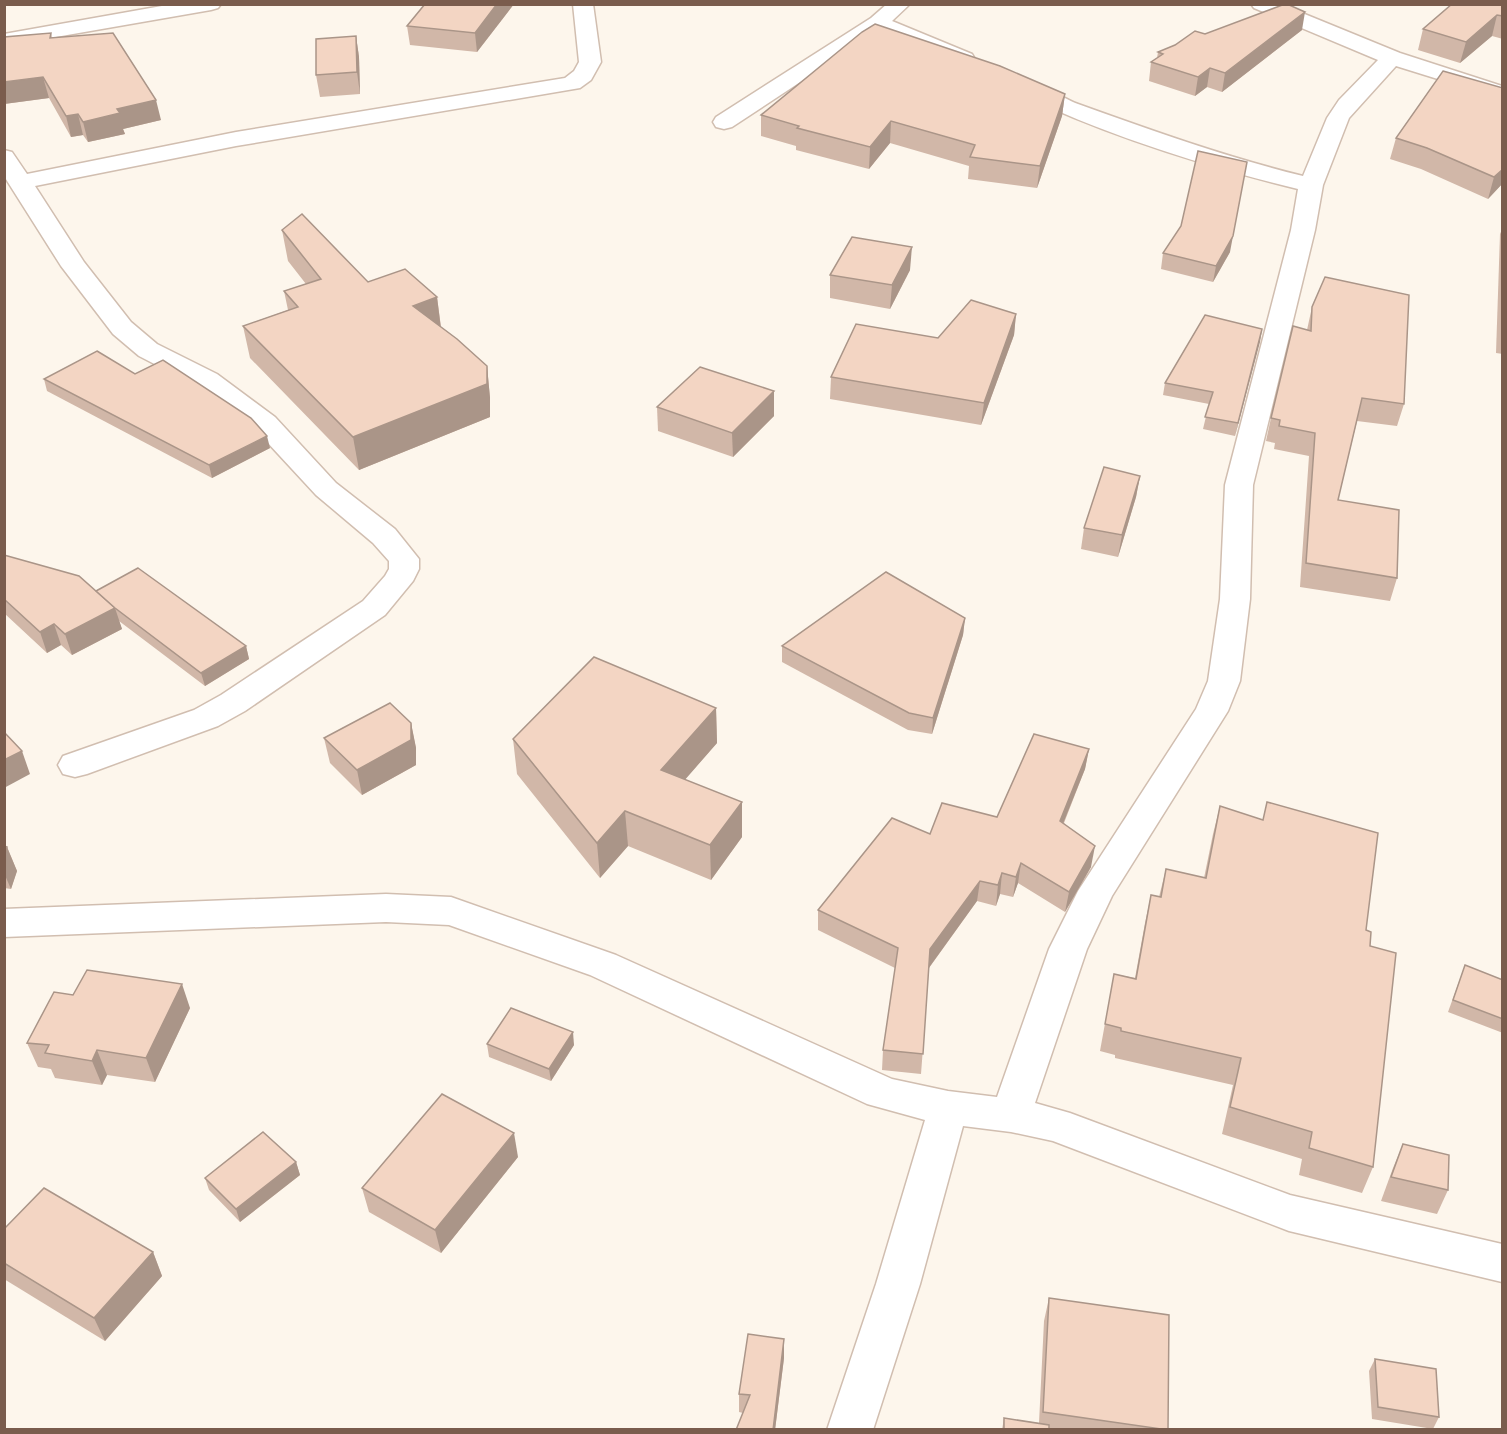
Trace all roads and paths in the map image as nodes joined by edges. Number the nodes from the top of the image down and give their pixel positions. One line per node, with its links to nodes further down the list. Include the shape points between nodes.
1 (211, 4): 6 (street)
2 (583, 4): 11 (street, via 590,62 583,75 572,83 236,139)
3 (900, 4): 5 (street)
4 (1261, 4): 7 (street)
5 (878, 22): 9 (street); 12 (street, via 1061,105 1233,166)
6 (4, 40)
7 (1392, 58): 8 (street); 12 (street, via 1338,118)
8 (1503, 93)
9 (724, 122)
10 (4, 157): 11 (street)
11 (21, 182): 13 (street, via 74,266 122,328 148,350 207,380 265,423 326,489 384,536 404,559 398,581 374,608 233,703 206,717)
12 (1311, 185): 16 (street, via 1239,485 1235,599 1224,681 1212,711 1096,891 1068,949)
13 (75, 765)
14 (4, 923): 15 (street, via 386,908 452,911 603,964 881,1092)
15 (948, 1108): 16 (street); 18 (street, via 898,1284)
16 (1011, 1115): 17 (street, via 1056,1125 1289,1213)
17 (1503, 1263)
18 (850, 1430)

